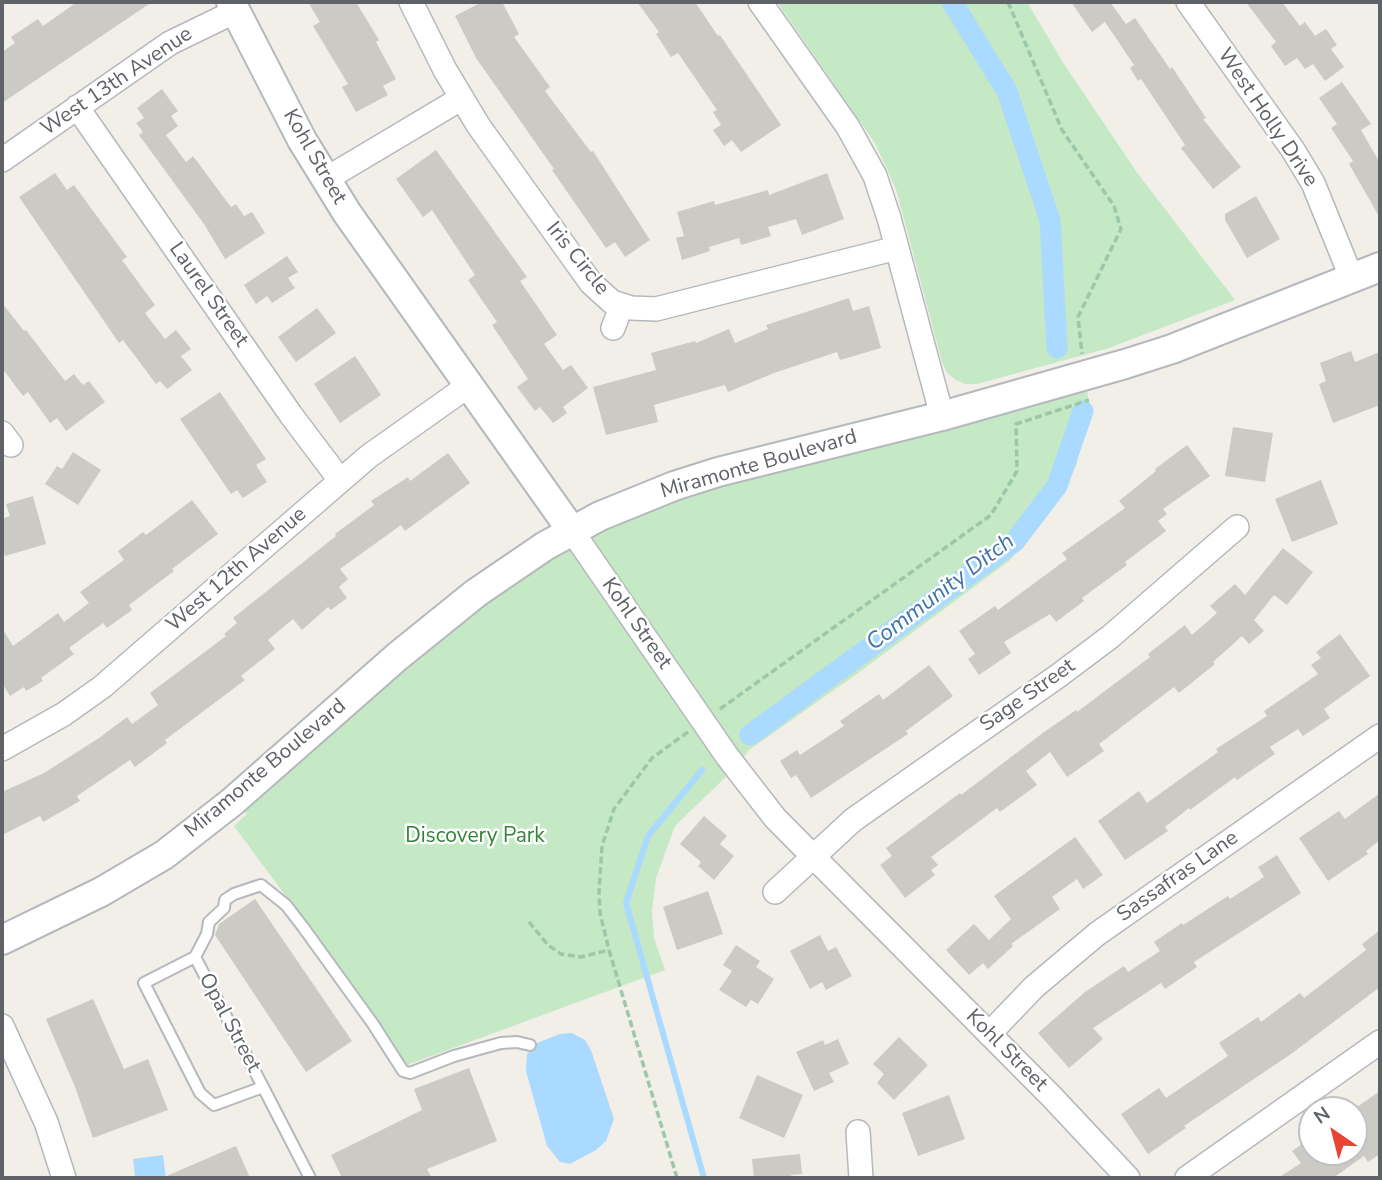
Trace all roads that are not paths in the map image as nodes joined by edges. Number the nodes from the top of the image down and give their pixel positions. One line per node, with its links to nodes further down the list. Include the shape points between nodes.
1 (411, 2): 5 (street, Iris Circle)
2 (760, 2): 9 (street, via 848,127 875,176)
3 (1188, 2): 11 (street, West Holly Drive, via 1313,183)
4 (234, 6): 6 (street, West 13th Avenue, via 170,43); 8 (street, Kohl Street)
5 (462, 98): 8 (street); 12 (street, Iris Circle, via 591,283)
6 (77, 107): 7 (street, West 13th Avenue); 16 (street, Laurel Street)
7 (2, 160)
8 (326, 179): 14 (street, Kohl Street)
9 (897, 248): 12 (street, Iris Circle, via 656,310); 15 (street)
10 (1380, 267): 11 (street, Miramonte Boulevard)
11 (1352, 278): 15 (street, Miramonte Boulevard, via 1172,349)
12 (622, 306): 13 (street)
13 (612, 328)
14 (468, 386): 16 (street, West 12th Avenue); 18 (street, Kohl Street)
15 (942, 416): 18 (street, Miramonte Boulevard, via 698,478)
16 (340, 481): 20 (street, West 12th Avenue, via 102,687)
17 (1237, 527): 21 (street, Sage Street, via 1110,637 853,821)
18 (572, 531): 21 (street, Kohl Street, via 756,795); 23 (street, Miramonte Boulevard, via 509,568 450,613 164,855)
19 (1380, 736): 26 (street, Sassafras Lane, via 1097,934 1034,987)
20 (2, 749)
21 (813, 857): 22 (street, Sage Street); 26 (street, Kohl Street)
22 (775, 892)
23 (2, 940)
24 (195, 957): 28 (lane, via 209,922 224,908 225,900 261,885 286,905 303,927 403,1071 410,1073 500,1043); 29 (lane, Opal Street); 29 (lane, Opal Street, via 144,983 201,1093 214,1105)
25 (2, 1026): 31 (street, via 46,1122)
26 (989, 1034): 34 (street, Kohl Street)
27 (1380, 1042): 35 (street)
28 (530, 1045)
29 (263, 1087): 32 (lane, Opal Street)
30 (858, 1132): 33 (street)
31 (64, 1178)
32 (310, 1178)
33 (861, 1178)
34 (1128, 1178)
35 (1187, 1178)

